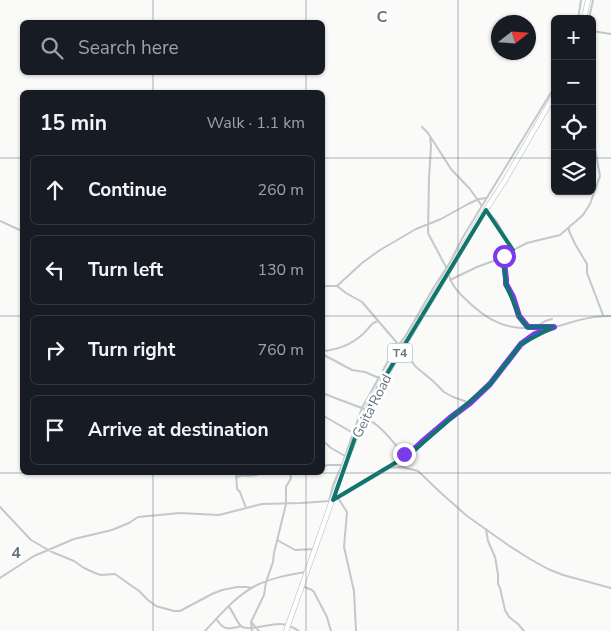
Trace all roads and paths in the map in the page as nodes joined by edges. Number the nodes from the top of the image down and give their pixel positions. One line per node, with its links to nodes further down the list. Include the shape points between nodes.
1 (580, 0): 4 (street)
2 (588, 0): 5 (highway)
3 (593, 0): 6 (street)
4 (578, 15)
5 (585, 15)
6 (591, 15)
7 (596, 32): 8 (street)
8 (611, 34)
9 (551, 93): 14 (street)
10 (551, 101): 16 (highway, Geita Road / T4)
11 (422, 127): 12 (street)
12 (430, 136): 15 (street, via 451,169); 18 (street)
13 (595, 150): 19 (street, via 600,178 588,209)
14 (487, 198): 15 (street); 16 (street)
15 (477, 200): 16 (street); 18 (street)
16 (484, 208): 21 (street, via 500,225); 23 (highway, Geita Road / T4)
17 (0, 221): 20 (street)
18 (428, 224): 23 (street, via 428,233); 26 (street, via 376,252)
19 (569, 228): 21 (street); 27 (street, via 587,264 587,273)
20 (20, 230)
21 (513, 250): 22 (street)
22 (504, 256): 24 (street); 31 (street, via 506,284 519,316)
23 (447, 270): 24 (street); 34 (highway, Geita Road / T4)
24 (450, 280): 31 (street, via 458,293 485,316 505,325)
25 (325, 286): 26 (street)
26 (337, 286): 30 (street, via 362,302)
27 (603, 316): 28 (street); 33 (street)
28 (611, 316)
29 (552, 319): 32 (street)
30 (379, 321): 34 (street); 35 (street, via 348,344)
31 (528, 327): 32 (street)
32 (536, 327): 33 (street)
33 (554, 327): 39 (street, via 521,344 496,378)
34 (400, 347): 37 (street); 39 (street, via 416,367 444,392); 40 (highway, Geita Road / T4)
35 (325, 351)
36 (325, 356): 37 (street, via 352,370)
37 (379, 378): 40 (street)
38 (325, 394): 40 (street)
39 (470, 403): 46 (street)
40 (364, 409): 42 (highway, Geita Road / T4); 43 (street)
41 (325, 417): 43 (street)
42 (364, 417): 43 (highway, Geita Road / T4); 46 (street, via 375,423)
43 (354, 434): 45 (highway, Geita Road / T4)
44 (325, 443): 45 (street)
45 (346, 457): 47 (highway, Geita Road / T4)
46 (406, 457): 49 (street)
47 (343, 465): 48 (street); 55 (highway, Geita Road / T4)
48 (325, 466)
49 (390, 468): 54 (street); 59 (street, via 418,471 461,511)
50 (236, 475): 53 (street)
51 (241, 475): 53 (street)
52 (290, 475): 56 (street)
53 (236, 479): 58 (street)
54 (338, 498): 55 (street); 83 (street, via 346,512 344,547 354,591)
55 (331, 500): 56 (street); 61 (highway, Geita Road / T4)
56 (286, 504): 58 (street); 60 (street)
57 (0, 507): 62 (street, via 28,537)
58 (246, 508): 62 (street, via 219,515 180,513 136,517 112,530 74,539)
59 (486, 529): 68 (street, via 548,569); 84 (street, via 505,610)
60 (277, 540): 61 (street, via 295,550); 65 (street)
61 (315, 549): 63 (highway, Geita Road / T4)
62 (49, 550): 64 (street); 67 (street, via 95,573 115,574 156,606 171,611 179,611 222,590)
63 (307, 571): 65 (street); 66 (highway, Geita Road / T4)
64 (0, 578)
65 (266, 582): 67 (street); 71 (street, via 264,595)
66 (302, 586): 75 (highway, Geita Road / T4); 82 (street, via 314,592)
67 (252, 588): 69 (street)
68 (611, 588)
69 (229, 607): 70 (street); 74 (street)
70 (217, 619): 72 (street); 73 (street)
71 (251, 622): 76 (street); 77 (street)
72 (219, 623): 73 (street); 74 (street, via 227,629)
73 (212, 625): 78 (street)
74 (241, 626): 76 (street)
75 (291, 626): 77 (street, via 276,624); 79 (highway, Geita Road / T4); 80 (street); 81 (street)
76 (252, 630): 77 (street)
77 (258, 630)
78 (205, 631)
79 (286, 631)
80 (291, 631)
81 (299, 631)
82 (331, 631)
83 (355, 631)
84 (524, 631)

